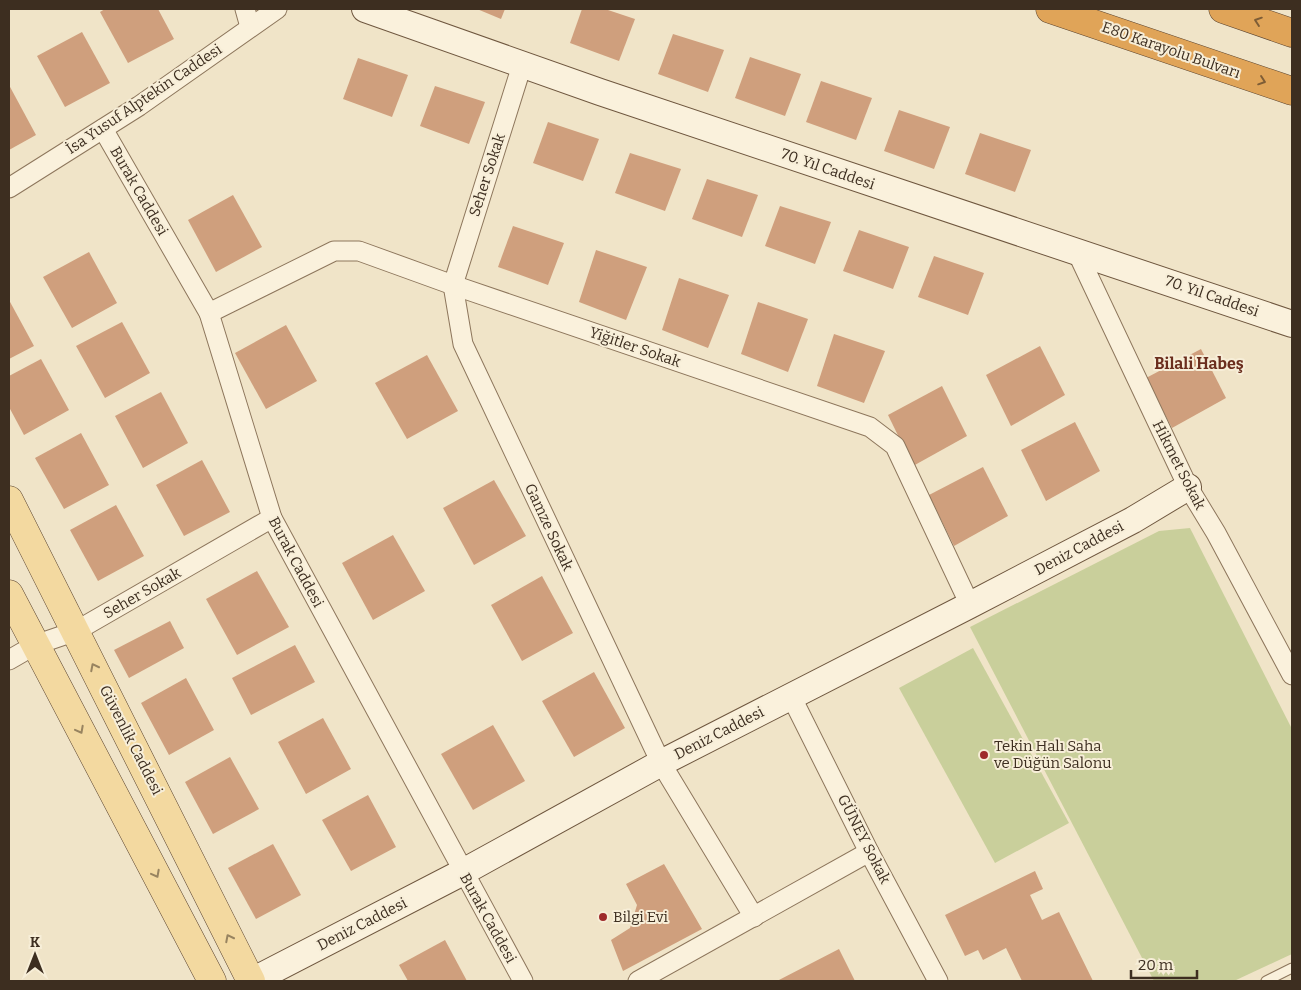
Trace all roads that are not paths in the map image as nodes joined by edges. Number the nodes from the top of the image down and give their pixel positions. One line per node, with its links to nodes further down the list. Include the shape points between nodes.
1 (277, 9): 5 (street, İsa Yusuf Alptekin Caddesi)
2 (365, 9): 7 (street, 70. Yıl Caddesi)
3 (1050, 9): 8 (highway, E80 Karayolu Bulvarı, one-way to 8)
4 (1223, 9): 6 (highway, one-way to 4)
5 (247, 18): 9 (street, İsa Yusuf Alptekin Caddesi, via 139,106)
6 (1292, 32)
7 (522, 65): 11 (street, 70. Yıl Caddesi); 12 (street, Seher Sokak)
8 (1292, 91)
9 (103, 129): 10 (street, İsa Yusuf Alptekin Caddesi); 13 (street, Burak Caddesi)
10 (9, 188)
11 (1076, 250): 14 (street, 70. Yıl Caddesi); 15 (street, Hikmet Sokak)
12 (453, 285): 13 (street, Yiğitler Sokak, via 359,251 334,251); 19 (street, Yiğitler Sokak, via 870,427 895,446); 25 (street, Gamze Sokak, via 463,344)
13 (209, 313): 17 (street, Burak Caddesi)
14 (1292, 324)
15 (1188, 487): 19 (street, Deniz Caddesi, via 1133,520); 23 (street, Hikmet Sokak)
16 (9, 500): 20 (main road, Güvenlik Caddesi)
17 (272, 518): 20 (street, Seher Sokak); 27 (street, Burak Caddesi)
18 (9, 594): 21 (main road)
19 (970, 605): 24 (street, Deniz Caddesi)
20 (76, 631): 21 (street, Seher Sokak); 31 (main road, Güvenlik Caddesi, one-way to 20)
21 (35, 645): 22 (street, Seher Sokak); 30 (main road, one-way to 30)
22 (9, 660)
23 (1292, 675)
24 (792, 696): 25 (street, Deniz Caddesi); 26 (street, GÜNEY Sokak)
25 (661, 763): 27 (street, Deniz Caddesi); 28 (street, Gamze Sokak)
26 (869, 852): 28 (street); 34 (street, GÜNEY Sokak)
27 (463, 872): 31 (street, Deniz Caddesi); 32 (street, Burak Caddesi)
28 (754, 916): 33 (street)
29 (1292, 968): 35 (lane)
30 (212, 981)
31 (252, 981)
32 (523, 981)
33 (638, 981)
34 (938, 981)
35 (1266, 981)

